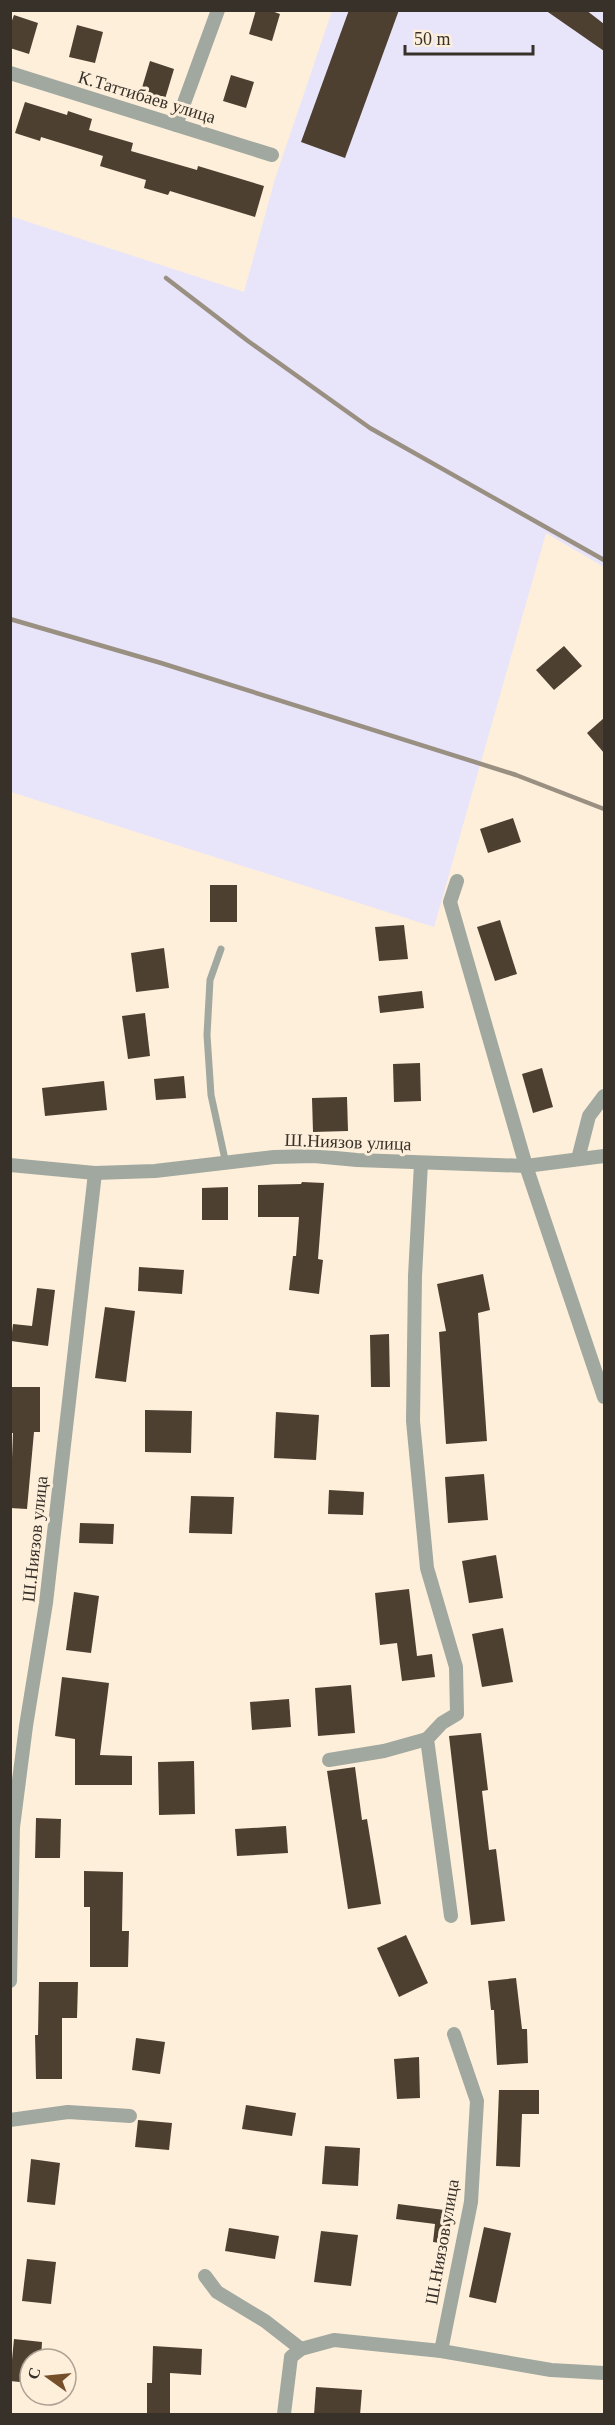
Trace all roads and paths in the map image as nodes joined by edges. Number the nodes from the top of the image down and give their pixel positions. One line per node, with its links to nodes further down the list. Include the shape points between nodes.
1 (218, 10): 3 (street)
2 (10, 73): 3 (street, К.Таттибаев улица)
3 (176, 124): 4 (street, К.Таттибаев улица)
4 (272, 155)
5 (457, 881): 13 (street, via 450,902)
6 (221, 949): 11 (lane, via 210,980 207,1035 211,1095)
7 (604, 1096): 9 (street, via 589,1116)
8 (604, 1156): 9 (street, Ш.Ниязов улица)
9 (578, 1159): 13 (street, Ш.Ниязов улица)
10 (421, 1163): 11 (street, Ш.Ниязов улица, via 314,1156); 13 (street, Ш.Ниязов улица); 16 (street, Ш.Ниязов улица, via 413,1421 427,1568 456,1667 457,1714)
11 (226, 1164): 14 (street, Ш.Ниязов улица, via 155,1172)
12 (10, 1165): 14 (street, Ш.Ниязов улица)
13 (526, 1166): 15 (street)
14 (95, 1173): 19 (street, Ш.Ниязов улица, via 46,1603 13,1827)
15 (604, 1397)
16 (427, 1739): 17 (street, Ш.Ниязов улица); 18 (street)
17 (329, 1760)
18 (452, 1916)
19 (10, 1981)
20 (454, 2034): 25 (street, Ш.Ниязов улица, via 477,2101 471,2202)
21 (130, 2116): 22 (street, via 68,2112)
22 (10, 2120)
23 (205, 2276): 24 (street, via 217,2292 266,2320)
24 (301, 2349): 25 (street, via 334,2340); 27 (street, via 291,2357)
25 (441, 2351): 26 (street, via 551,2370)
26 (604, 2373)
27 (284, 2415)

